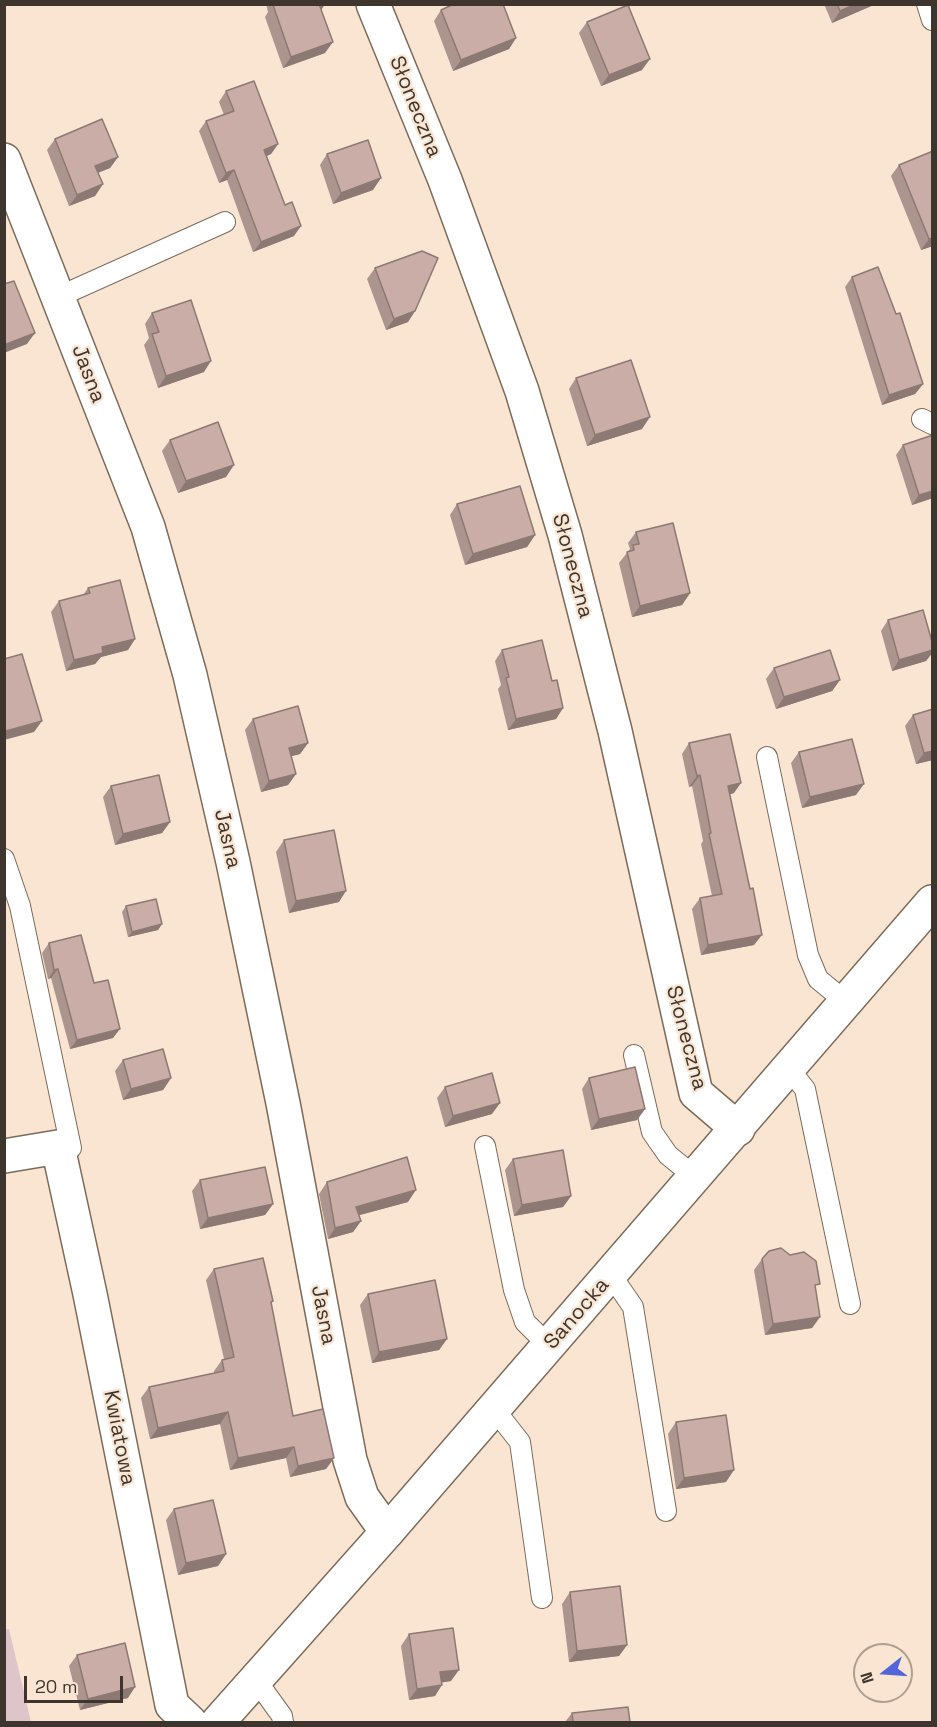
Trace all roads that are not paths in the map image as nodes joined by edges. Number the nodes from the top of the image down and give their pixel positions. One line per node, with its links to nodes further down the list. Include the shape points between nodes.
1 (373, 4): 13 (street, Słoneczna, via 445,180 522,391 565,535 615,731 696,1093)
2 (927, 4): 3 (lane)
3 (933, 20)
4 (4, 160): 6 (street, Jasna)
5 (225, 222): 6 (lane)
6 (58, 297): 23 (street, Jasna, via 148,526 189,675 283,1103 350,1460 362,1497)
7 (767, 757): 10 (lane, via 808,956 818,979)
8 (4, 859): 15 (lane, via 20,906 71,1148)
9 (933, 902): 10 (street, Sanocka)
10 (846, 1002): 12 (street, Sanocka)
11 (634, 1055): 17 (lane, via 652,1132 668,1155)
12 (789, 1069): 13 (street, Sanocka); 19 (lane, via 805,1089)
13 (738, 1129): 17 (street, Sanocka)
14 (485, 1146): 20 (lane, via 514,1290 525,1322)
15 (58, 1147): 16 (street); 27 (street, Kwiatowa, via 172,1705)
16 (4, 1156)
17 (695, 1177): 18 (street, Sanocka)
18 (611, 1275): 20 (street, Sanocka); 22 (lane, via 633,1307)
19 (850, 1304)
20 (549, 1346): 21 (street, Sanocka)
21 (494, 1409): 23 (street, Sanocka); 24 (lane, via 520,1442)
22 (666, 1511)
23 (387, 1533): 25 (street, Sanocka)
24 (542, 1598)
25 (256, 1680): 26 (street, Sanocka); 28 (lane)
26 (226, 1719)
27 (190, 1722)
28 (283, 1722)

